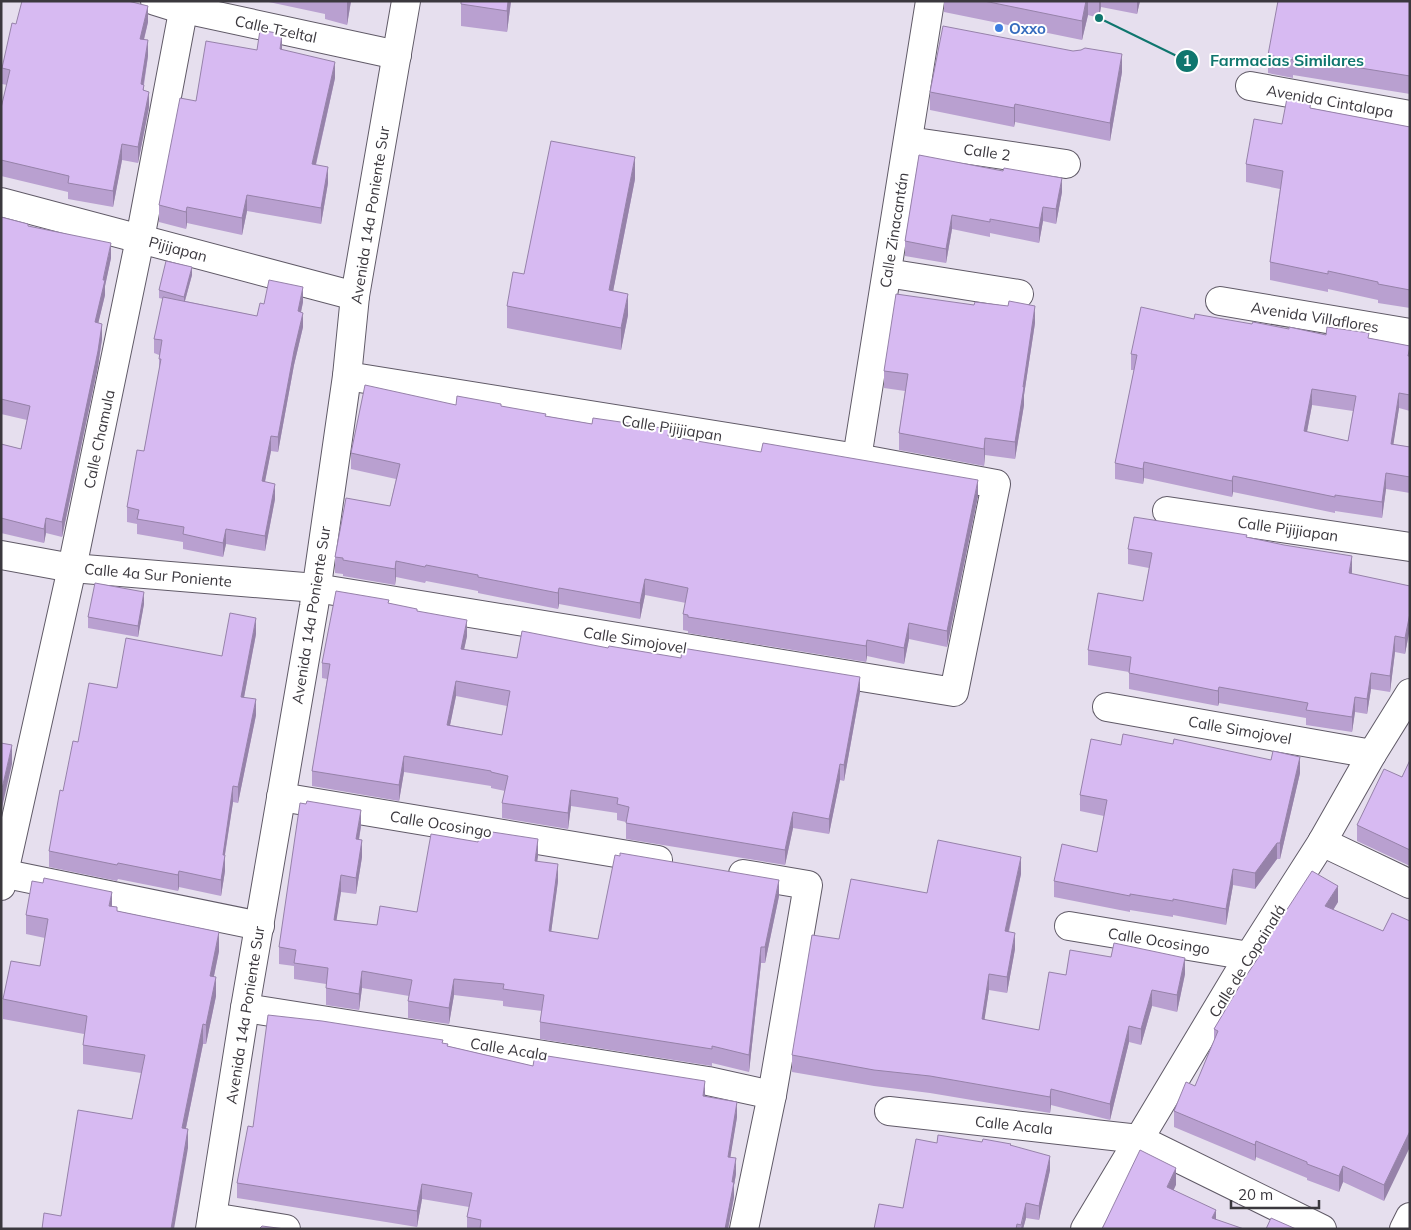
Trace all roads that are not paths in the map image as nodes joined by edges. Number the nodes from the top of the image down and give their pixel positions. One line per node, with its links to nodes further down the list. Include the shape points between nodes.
1 (155, 1): 3 (street, Calle Tzeltal)
2 (406, 1): 6 (street, Avenida 14a Poniente Sur)
3 (184, 5): 6 (street, Calle Tzeltal); 12 (street, Calle Chamula)
4 (929, 13): 5 (street); 9 (street, Calle Zinacantán)
5 (954, 31)
6 (397, 55): 15 (street, Avenida 14a Poniente Sur)
7 (1250, 86): 8 (street, Avenida Cintalapa)
8 (1410, 115)
9 (908, 141): 10 (street, Calle 2); 13 (street, Calle Zinacantán)
10 (1066, 164)
11 (1, 202): 12 (street, Pijijapan)
12 (140, 240): 15 (street, Pijijapan); 23 (street, Calle Chamula)
13 (887, 273): 14 (street); 19 (street, Calle Zinacantán)
14 (1018, 294)
15 (356, 296): 18 (street, Avenida 14a Poniente Sur)
16 (1220, 301): 17 (street, Avenida Villaflores)
17 (1410, 333)
18 (347, 376): 19 (street, Calle Pijijiapan); 24 (street, Avenida 14a Poniente Sur)
19 (857, 458): 25 (street, Calle Pijijiapan, via 996,484)
20 (1167, 511): 21 (street, Calle Pijijiapan)
21 (1410, 547)
22 (1, 555): 23 (street, Calle 4a Sur Poniente)
23 (72, 568): 24 (street, Calle 4a Sur Poniente); 33 (street, Calle Chamula)
24 (316, 588): 25 (street, Calle Simojovel); 29 (street, Avenida 14a Poniente Sur)
25 (954, 692)
26 (1410, 694): 28 (street, Calle de Copainalá)
27 (1107, 707): 28 (street, Calle Simojovel)
28 (1372, 754): 30 (street, Calle de Copainalá)
29 (281, 797): 31 (street, Calle Ocosingo); 35 (street, Avenida 14a Poniente Sur)
30 (1322, 842): 34 (street); 37 (street, Calle de Copainalá)
31 (681, 864)
32 (720, 870): 39 (street, via 808,885)
33 (2, 878): 35 (street)
34 (1410, 884)
35 (260, 926): 38 (street, Avenida 14a Poniente Sur)
36 (1069, 926): 37 (street, Calle Ocosingo)
37 (1250, 956): 41 (street, Calle de Copainalá)
38 (245, 1008): 39 (street, Calle Acala, via 690,1078); 43 (street, Avenida 14a Poniente Sur)
39 (772, 1095): 45 (street)
40 (890, 1111): 41 (street, Calle Acala)
41 (1138, 1139): 46 (street, Calle de Copainalá); 47 (street, Calle Acala)
42 (1410, 1217): 48 (street)
43 (211, 1223): 44 (street)
44 (286, 1229)
45 (744, 1229)
46 (1085, 1229)
47 (1322, 1229)
48 (1404, 1229)

